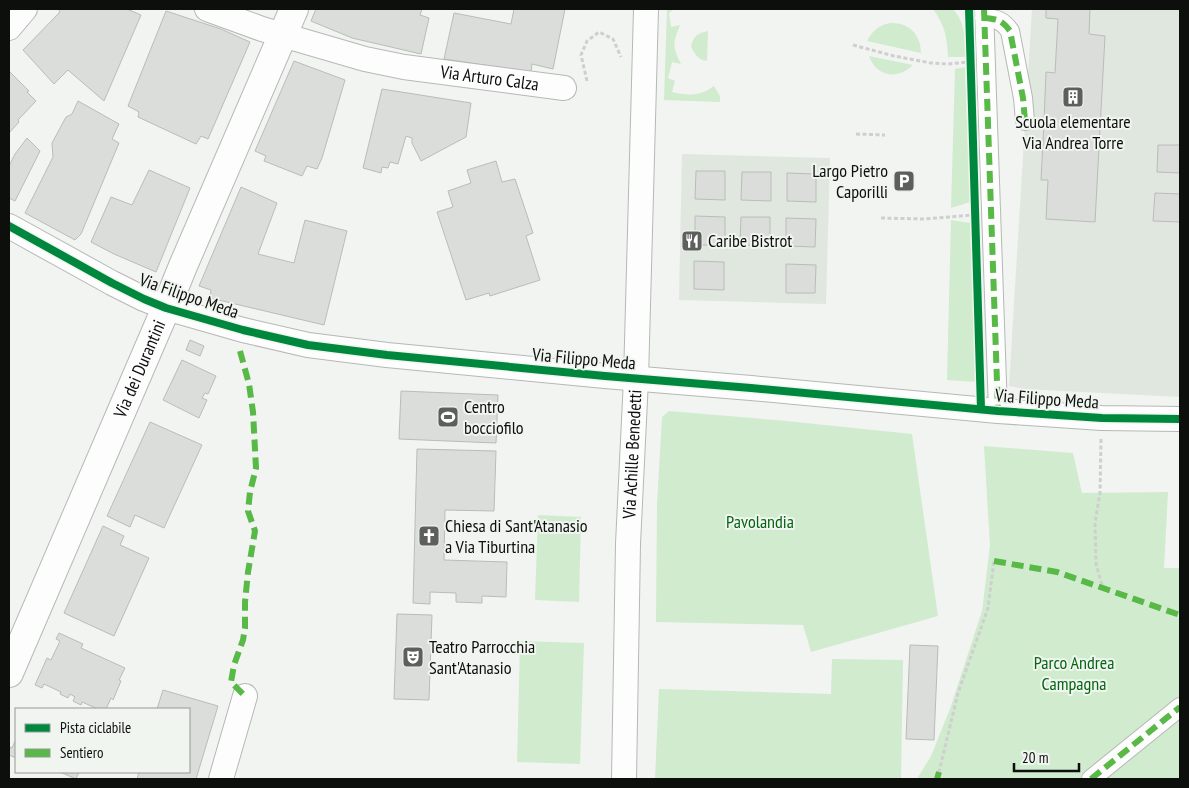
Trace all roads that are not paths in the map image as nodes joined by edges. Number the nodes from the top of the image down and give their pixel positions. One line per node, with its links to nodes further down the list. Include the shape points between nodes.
1 (25, 9): 6 (street)
2 (207, 9): 7 (street, Via Arturo Calza)
3 (294, 9): 7 (street, Via dei Durantini)
4 (646, 9): 12 (street, Via Achille Benedetti)
5 (984, 13): 9 (street, via 1005,24 1010,31); 13 (street)
6 (9, 28)
7 (283, 35): 8 (street, Via Arturo Calza, via 404,67); 11 (street, Via dei Durantini)
8 (564, 88)
9 (1025, 121)
10 (9, 226): 11 (street, Via Filippo Meda, via 112,283)
11 (166, 308): 12 (street, Via Filippo Meda, via 308,345); 15 (street, Via dei Durantini)
12 (636, 379): 13 (street, Via Filippo Meda); 19 (street, Via Achille Benedetti, via 628,544)
13 (998, 411): 14 (street, Via Filippo Meda)
14 (1180, 419)
15 (9, 673)
16 (245, 696): 18 (street)
17 (1180, 707): 20 (street)
18 (221, 779)
19 (624, 779)
20 (1091, 779)

